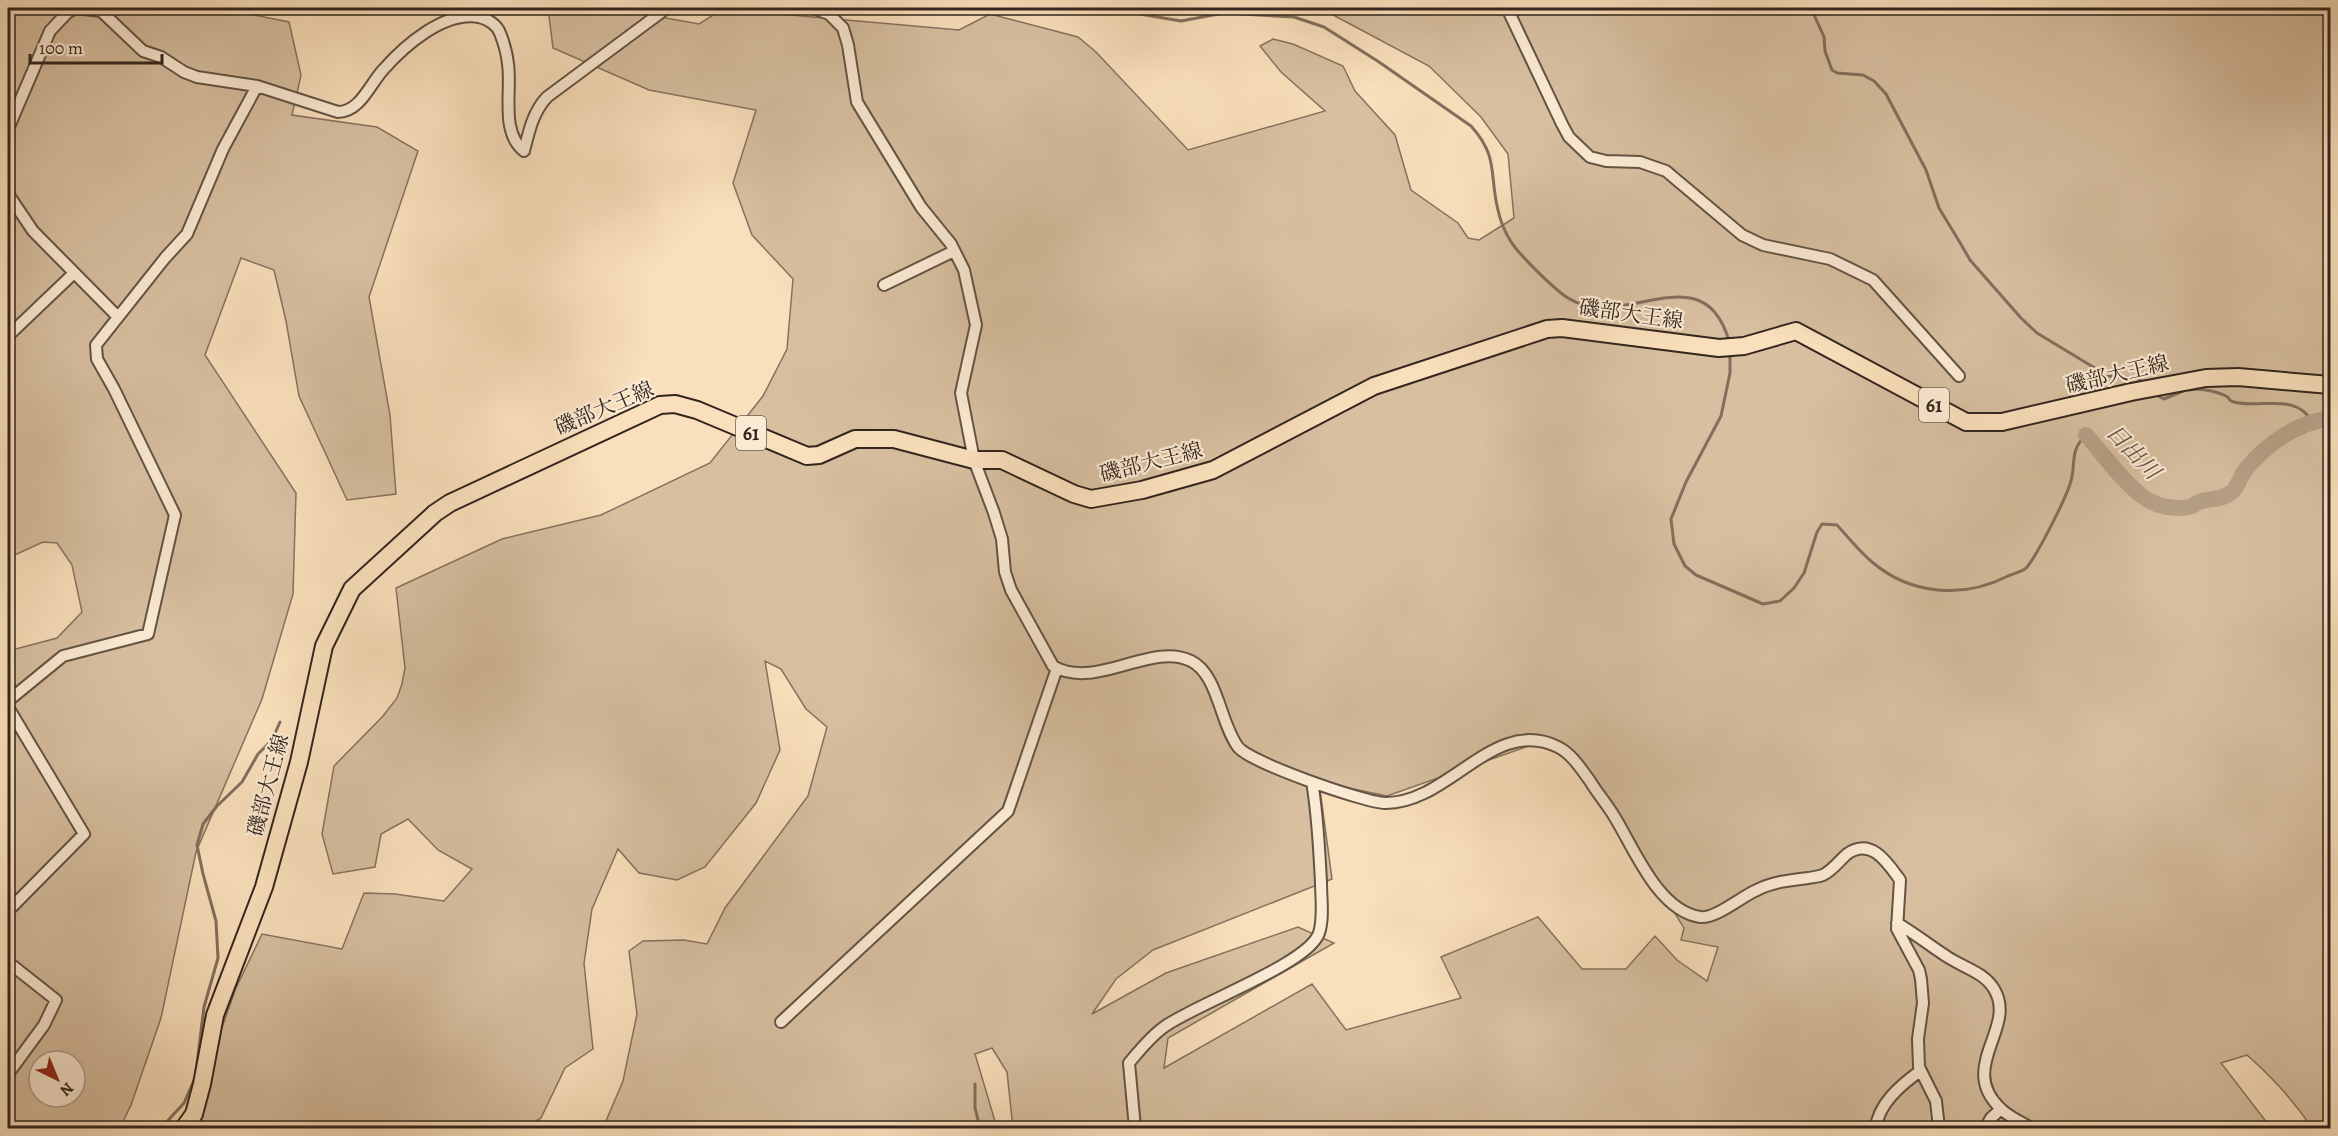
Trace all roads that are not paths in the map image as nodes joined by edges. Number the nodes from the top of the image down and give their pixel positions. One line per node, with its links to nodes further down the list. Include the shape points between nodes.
1 (667, 8): 4 (street, via 539,105 524,151 514,140 511,128 509,66 499,30 483,18 451,19 422,36 395,57 361,100 345,112)
2 (812, 8): 7 (street, via 829,14 843,28 857,102 921,207)
3 (1507, 8): 12 (street, via 1562,124 1584,152 1606,161 1656,166 1742,235 1763,245 1830,258 1873,279)
4 (257, 87): 5 (street, via 184,72 143,51 101,11 75,8 50,31); 10 (street, via 223,149 192,227)
5 (8, 129)
6 (8, 194): 8 (street, via 33,231)
7 (954, 251): 9 (street); 14 (street, via 964,270 976,325 961,393)
8 (73, 274): 10 (street); 11 (street)
9 (884, 285)
10 (117, 317): 16 (street, via 96,345 96,359 175,515 148,634 63,656)
11 (8, 336)
12 (1959, 376)
13 (2331, 385): 14 (main road, 磯部大王線 / 61, via 2231,376 2206,378 2002,422 1966,422 1796,331 1730,347 1697,346 1575,328 1547,329 1374,386 1213,470 1142,490 1091,499 1002,460)
14 (974, 460): 15 (street, via 1002,539 1011,590); 26 (main road, 磯部大王線 / 61, via 894,439 855,439 819,455 807,456 697,410 667,404 467,493 435,513 352,589 324,646 299,762 264,887 215,1015 194,1114)
15 (1057, 668): 18 (street, via 1080,675 1173,656 1193,661 1211,681 1239,748); 22 (street, via 1008,811)
16 (8, 701)
17 (8, 707): 19 (street, via 84,834)
18 (1312, 782): 20 (street, via 1371,802 1398,802 1426,794 1475,760 1515,741 1547,743 1560,747 1578,765 1614,815 1649,877 1685,912 1707,917 1757,890 1821,876 1860,847 1879,855 1900,880); 27 (street, via 1319,821 1319,933 1314,942 1291,960 1187,1013 1151,1038 1129,1063)
19 (8, 911)
20 (1897, 923): 23 (street, via 1923,988 1918,1039); 25 (street, via 1946,957 1981,975 1995,990 1999,1016 1983,1077 1986,1089)
21 (8, 962): 24 (street, via 56,1000 44,1025)
22 (781, 1022)
23 (1920, 1071): 28 (street, via 1882,1108); 29 (street, via 1936,1101)
24 (8, 1074)
25 (2001, 1109): 30 (street); 31 (street)
26 (184, 1128)
27 (1135, 1128)
28 (1876, 1128)
29 (1939, 1128)
30 (1985, 1128)
31 (2031, 1128)

